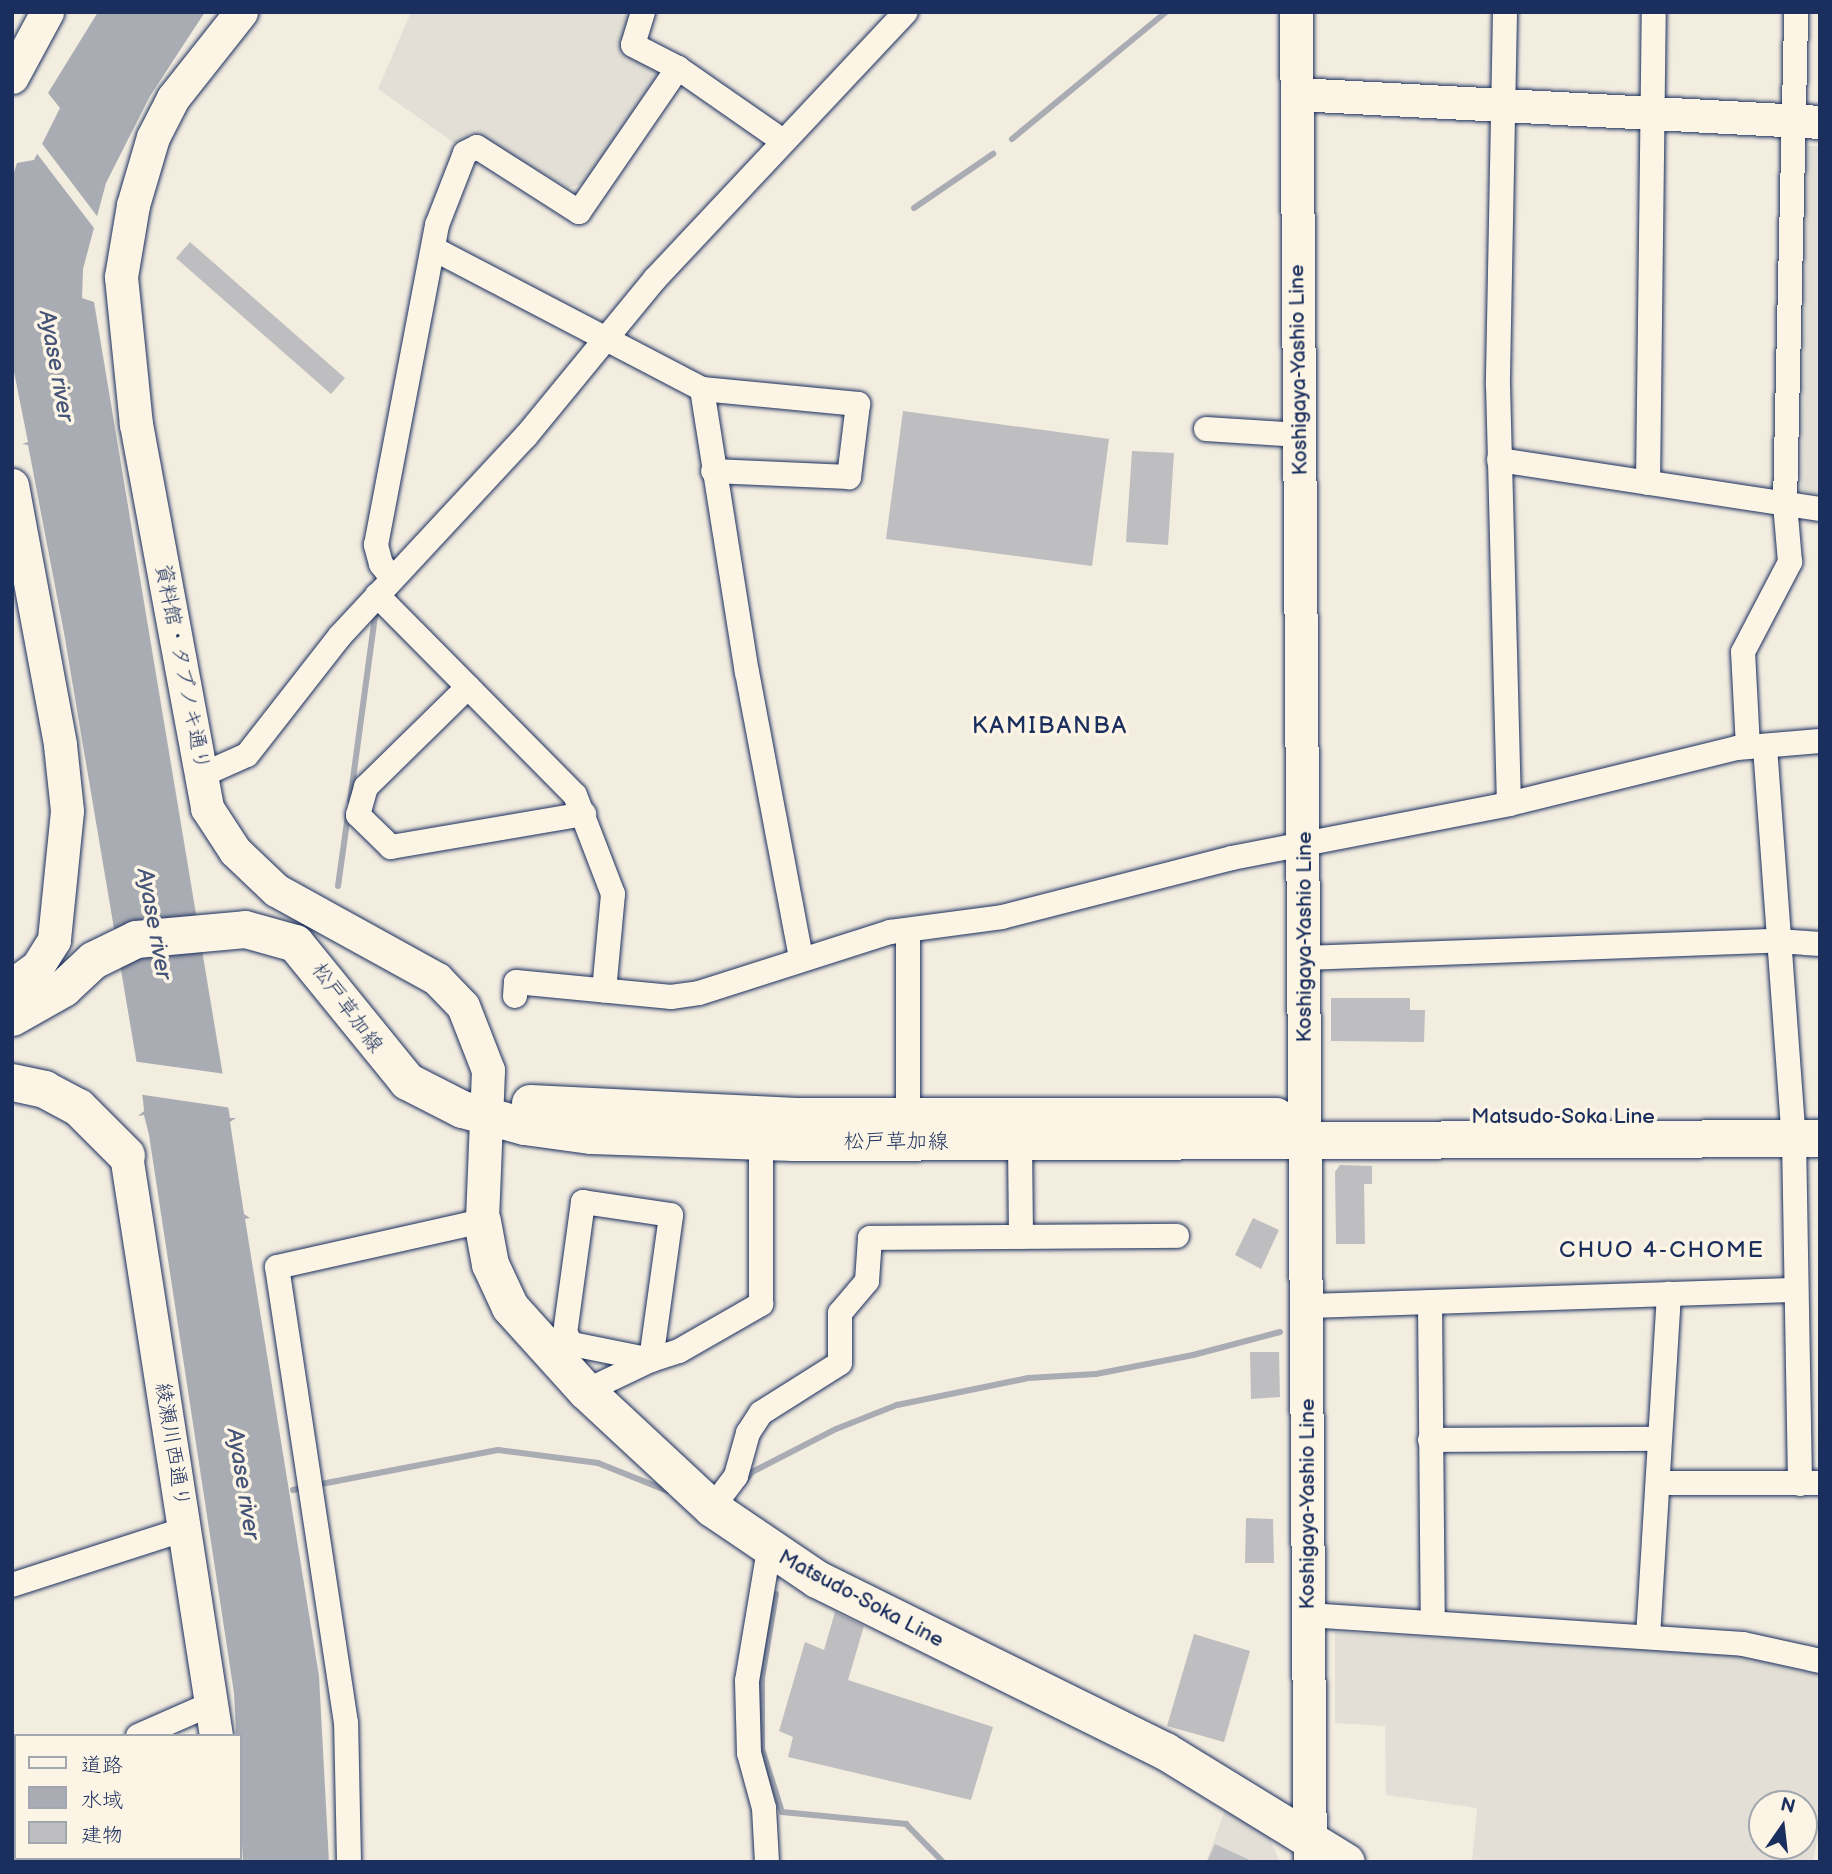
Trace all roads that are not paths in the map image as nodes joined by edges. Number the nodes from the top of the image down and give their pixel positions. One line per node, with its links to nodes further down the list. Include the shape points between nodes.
1 (47, 12): 10 (street)
2 (241, 12): 32 (street, 資料館・タブノキ通り, via 173,98 153,137 133,205 121,277 136,425)
3 (643, 12): 9 (street, via 633,45)
4 (906, 12): 15 (street)
5 (1296, 12): 11 (street, Koshigaya-Yashio Line)
6 (1504, 12): 12 (street)
7 (1654, 12): 13 (street)
8 (1796, 12): 14 (street)
9 (678, 68): 15 (street); 16 (street, via 579,212 477,147 465,153 437,225)
10 (12, 77)
11 (1297, 94): 12 (street); 20 (street, Koshigaya-Yashio Line)
12 (1503, 105): 13 (street); 21 (street)
13 (1653, 114): 14 (street); 23 (street)
14 (1807, 121): 25 (street)
15 (783, 141): 17 (street)
16 (434, 249): 17 (street); 28 (street, via 376,545)
17 (606, 335): 18 (street); 28 (street, via 526,436)
18 (702, 389): 22 (street); 22 (street, via 858,404 849,477)
19 (1206, 429): 20 (street)
20 (1300, 435): 35 (street, Koshigaya-Yashio Line)
21 (1499, 460): 23 (street); 33 (street)
22 (713, 471): 39 (street)
23 (1648, 483): 25 (street)
24 (12, 485): 27 (street)
25 (1785, 504): 26 (street); 31 (street, via 1787,575 1742,652)
26 (1820, 509)
27 (20, 569): 41 (street, via 66,811 54,940 38,966)
28 (385, 586): 29 (street); 32 (street, via 247,755)
29 (468, 687): 34 (street, via 575,795); 34 (street, via 366,787 358,816 391,847)
30 (1820, 741): 31 (street)
31 (1756, 747): 33 (street); 37 (street)
32 (202, 775): 46 (street, 資料館・タブノキ通り, via 207,808 251,870 276,890 437,979 463,1006 488,1070)
33 (1509, 804): 35 (street)
34 (584, 814): 42 (street, via 612,894)
35 (1304, 845): 36 (street, via 1232,858 1002,917); 40 (street, Koshigaya-Yashio Line)
36 (908, 930): 39 (street); 47 (street)
37 (1778, 941): 38 (street); 40 (street); 48 (street)
38 (1820, 944)
39 (801, 958): 42 (street, via 690,994)
40 (1304, 958): 49 (street, Koshigaya-Yashio Line)
41 (12, 985)
42 (604, 991): 43 (street, via 516,982)
43 (515, 996)
44 (12, 1017): 46 (main road, 松戸草加線, via 62,988 93,960 136,939 245,929 295,943 407,1081 462,1108)
45 (12, 1082): 52 (main road, via 44,1089 78,1107)
46 (488, 1112): 47 (main road, 松戸草加線, via 526,1102 687,1114); 50 (main road, 松戸草加線, via 524,1126 591,1135); 53 (street, 資料館・タブノキ通り)
47 (908, 1115): 49 (main road, 松戸草加線)
48 (1806, 1127): 49 (main road, Matsudo-Soka Line); 56 (street)
49 (1307, 1129): 51 (main road, 松戸草加線); 59 (street, Koshigaya-Yashio Line)
50 (761, 1141): 51 (main road, 松戸草加線); 60 (street, via 761,1304 679,1351)
51 (1020, 1142): 55 (street)
52 (127, 1155): 67 (street, 綾瀬川西通り)
53 (482, 1221): 61 (main road, Matsudo-Soka Line, via 491,1265 510,1307); 78 (street, via 277,1267 345,1723)
54 (1177, 1236): 55 (street)
55 (1021, 1237): 66 (street, via 870,1238 867,1280 840,1313 840,1363 761,1413 748,1433 736,1476)
56 (1796, 1290): 57 (street); 65 (street)
57 (1668, 1294): 58 (street); 62 (street)
58 (1430, 1302): 59 (street); 63 (street)
59 (1307, 1306): 70 (street, Koshigaya-Yashio Line)
60 (651, 1360): 60 (street, via 671,1215 583,1202 565,1333 572,1344); 61 (street)
61 (586, 1391): 66 (main road, Matsudo-Soka Line)
62 (1660, 1439): 63 (street); 64 (street)
63 (1430, 1440): 71 (street)
64 (1658, 1483): 65 (street); 72 (street)
65 (1810, 1484)
66 (712, 1508): 68 (main road, Matsudo-Soka Line)
67 (185, 1529): 69 (street); 74 (street, 綾瀬川西通り)
68 (769, 1550): 77 (main road, Matsudo-Soka Line, via 854,1599 1165,1751); 79 (street, via 747,1681 749,1754 764,1808)
69 (12, 1585)
70 (1308, 1615): 71 (street); 77 (street, Koshigaya-Yashio Line)
71 (1433, 1623): 72 (street)
72 (1648, 1637): 73 (street, via 1744,1644)
73 (1820, 1661)
74 (213, 1703): 75 (street); 76 (street, 綾瀬川西通り)
75 (143, 1734)
76 (216, 1734)
77 (1310, 1849): 80 (main road, Matsudo-Soka Line)
78 (349, 1862)
79 (767, 1862)
80 (1346, 1862)

